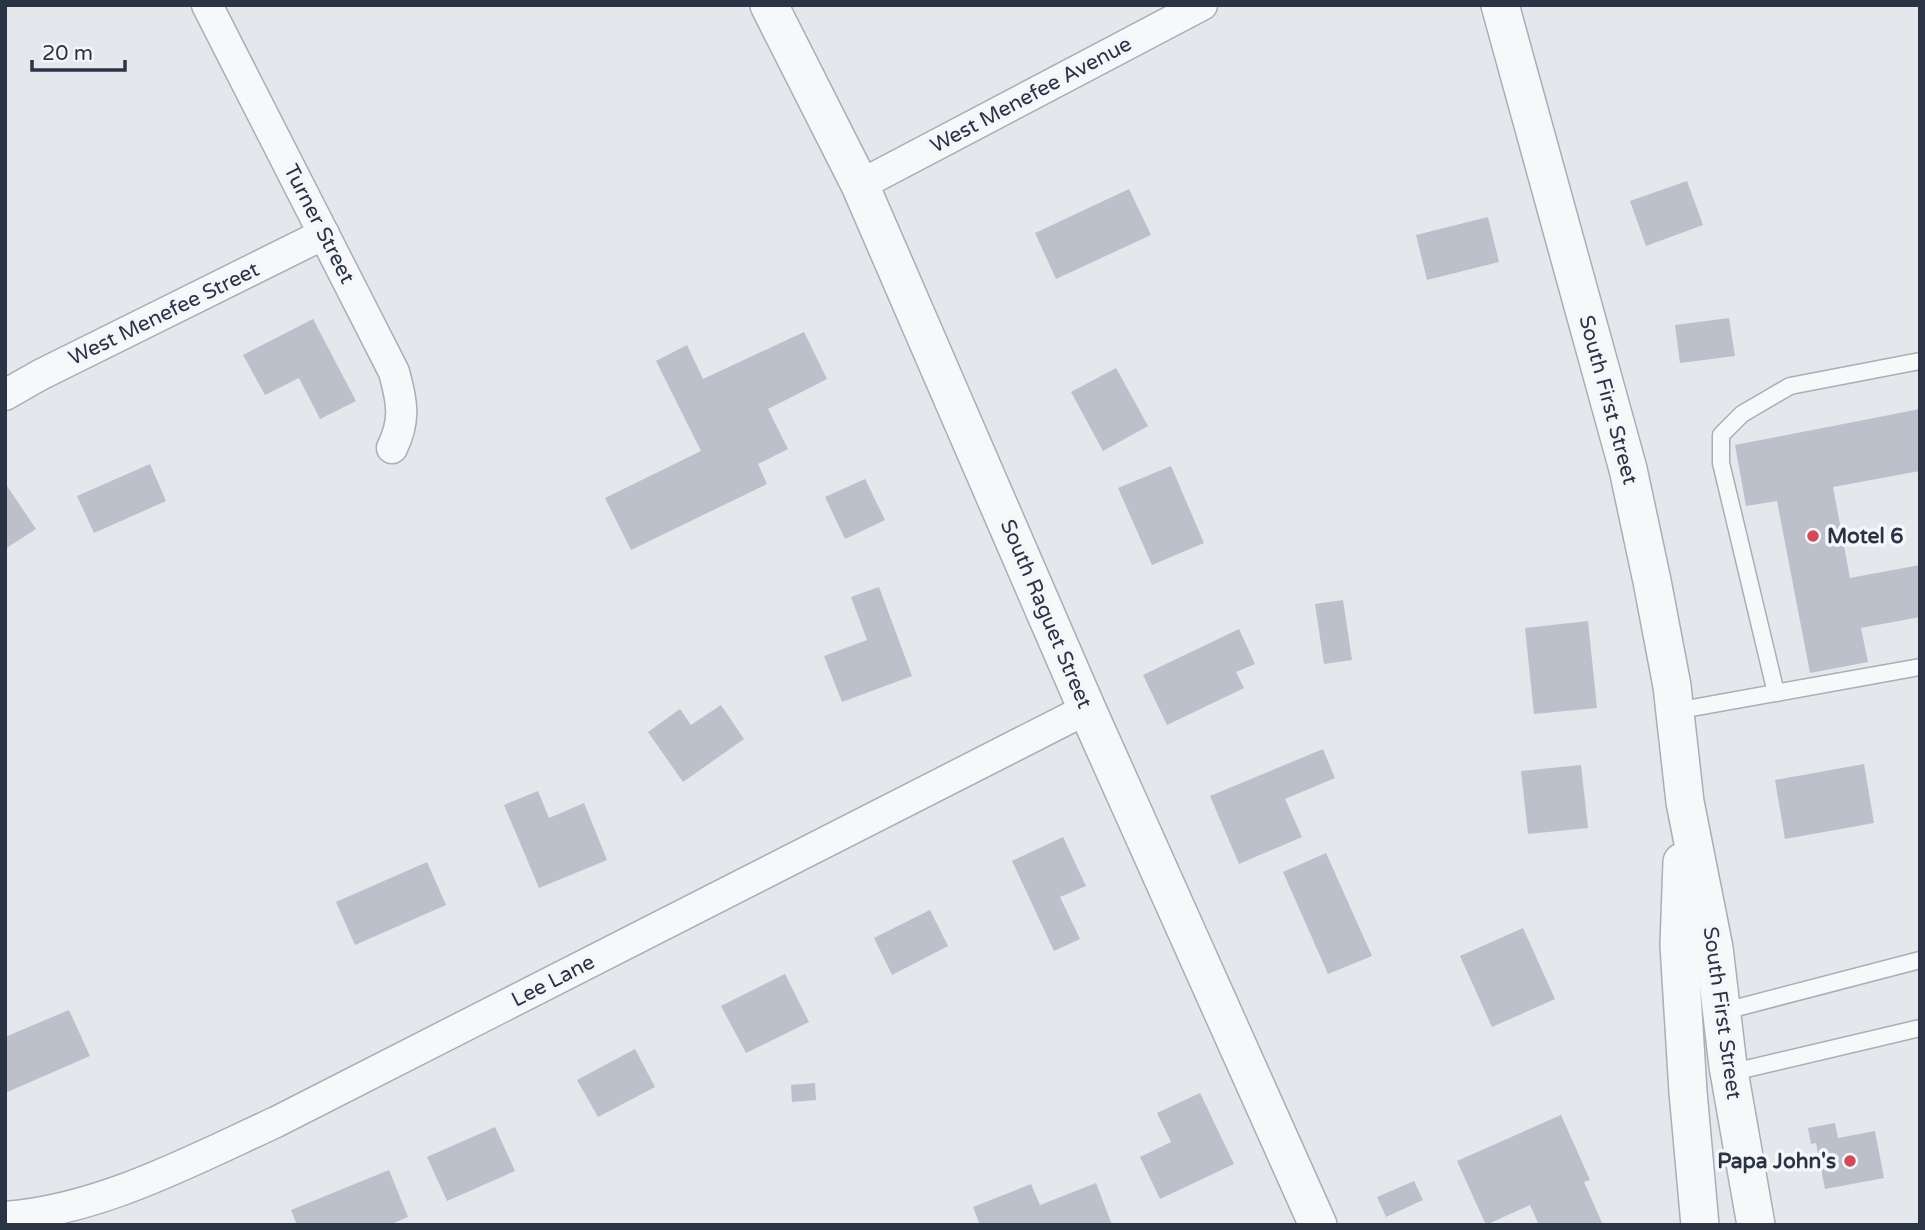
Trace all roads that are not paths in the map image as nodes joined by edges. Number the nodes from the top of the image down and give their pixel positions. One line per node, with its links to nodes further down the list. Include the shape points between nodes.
1 (207, 5): 6 (street, Turner Street)
2 (769, 5): 5 (street, South Raguet Street)
3 (1202, 5): 5 (street, West Menefee Avenue)
4 (1500, 5): 13 (street, South First Street, via 1628,469)
5 (860, 185): 12 (street, South Raguet Street)
6 (324, 234): 8 (street, West Menefee Street); 9 (street, Turner Street, via 394,372 402,402 399,433)
7 (1920, 361): 11 (lane, via 1790,386 1742,414 1721,435 1721,463)
8 (5, 395)
9 (392, 448)
10 (1920, 667): 11 (lane)
11 (1776, 693): 13 (lane)
12 (1087, 709): 19 (street, Lee Lane, via 276,1122 111,1193 41,1215); 20 (street, South Raguet Street)
13 (1675, 711): 14 (street, South First Street)
14 (1685, 802): 16 (street, South First Street, via 1714,948); 21 (street, South First Street, via 1679,945)
15 (1920, 960): 16 (lane)
16 (1721, 1012): 18 (street, South First Street)
17 (1920, 1028): 18 (lane)
18 (1729, 1073): 22 (street, South First Street)
19 (5, 1217)
20 (1318, 1225)
21 (1700, 1225)
22 (1756, 1225)

